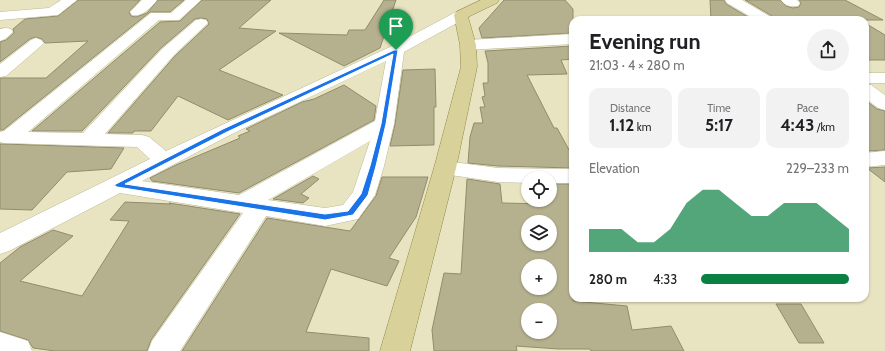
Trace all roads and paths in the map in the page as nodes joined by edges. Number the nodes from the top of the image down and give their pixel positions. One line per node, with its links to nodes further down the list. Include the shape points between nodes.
1 (27, 0): 9 (street)
2 (70, 0): 9 (street, via 53,12)
3 (150, 0): 8 (street)
4 (194, 0): 20 (street, via 174,17 156,16)
5 (492, 0): 7 (main road)
6 (732, 0): 10 (street)
7 (464, 8): 14 (main road); 15 (street)
8 (137, 12)
9 (4, 16)
10 (759, 16)
11 (201, 23): 21 (street, via 168,52)
12 (569, 38): 14 (street)
13 (36, 43): 16 (street)
14 (468, 45): 25 (main road, via 469,67)
15 (396, 50): 19 (street); 24 (street)
16 (0, 72)
17 (869, 78): 18 (street)
18 (885, 78)
19 (384, 124): 28 (street); 28 (street, via 364,195 350,213 325,217)
20 (5, 137): 21 (street)
21 (89, 139): 24 (street, via 142,141)
22 (885, 158): 23 (street)
23 (869, 160)
24 (164, 162): 27 (street)
25 (445, 168): 26 (street, via 498,175); 33 (main road)
26 (569, 176)
27 (117, 185): 28 (street); 29 (street)
28 (251, 206): 32 (street)
29 (0, 244)
30 (0, 346): 31 (street)
31 (17, 351)
32 (163, 351)
33 (395, 351)

